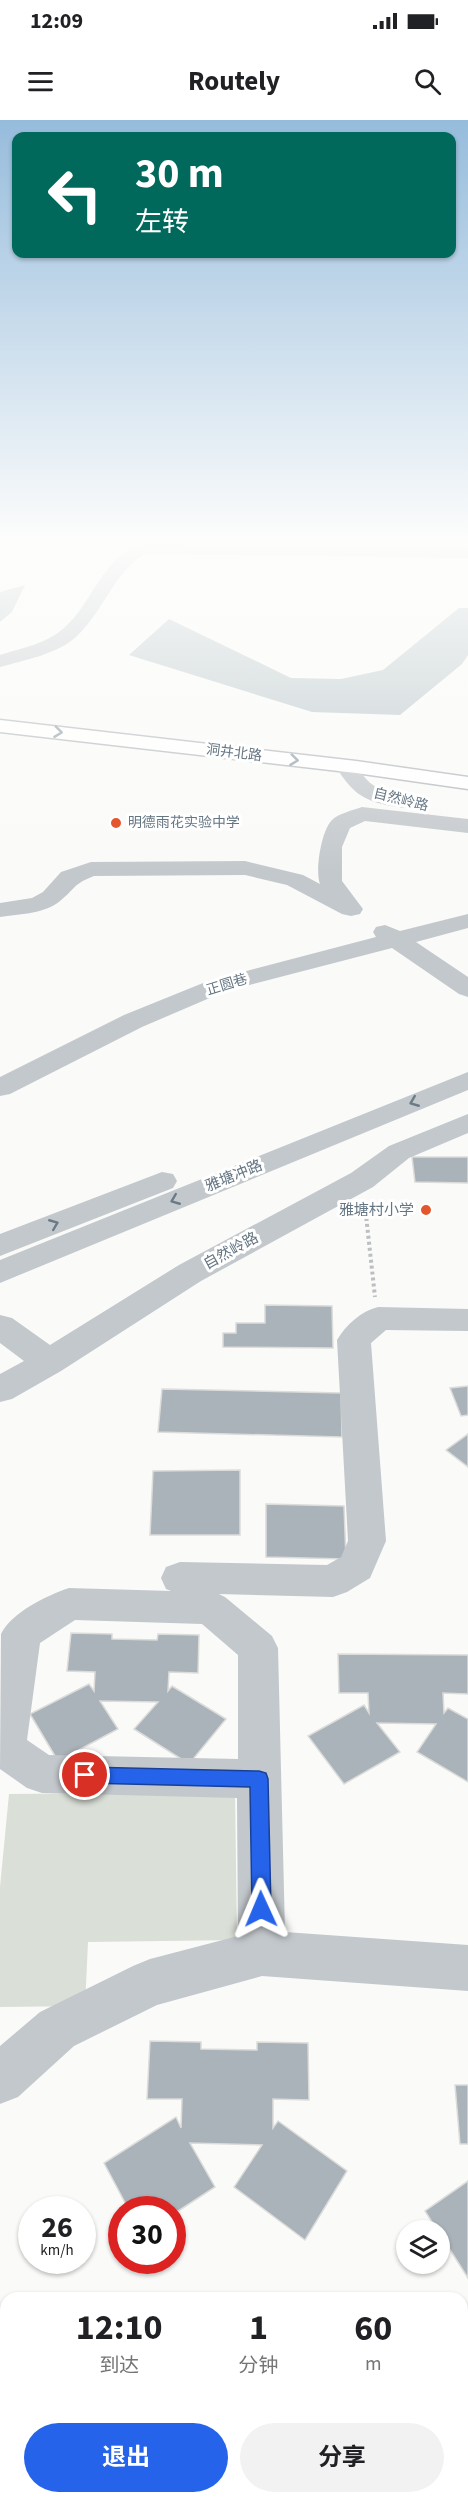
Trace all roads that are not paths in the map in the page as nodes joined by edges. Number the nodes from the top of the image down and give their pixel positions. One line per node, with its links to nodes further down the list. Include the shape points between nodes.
1 (34, 650): 2 (street)
2 (0, 661)
3 (0, 711): 5 (main road, 洞井北路)
4 (4, 727): 6 (main road, 洞井北路, one-way to 6)
5 (386, 752)
6 (345, 766): 7 (main road, 洞井北路); 8 (street, 自然岭路, via 359,787 372,795)
7 (468, 783)
8 (468, 815)
9 (468, 826): 10 (street, via 362,814 340,824 331,847 330,881)
10 (351, 909): 11 (street, via 295,880 233,868 91,869 69,877 51,897 38,904); 13 (street)
11 (0, 910)
12 (468, 921): 13 (street, 正圆巷)
13 (396, 939): 14 (street); 17 (street, 正圆巷, via 217,986 133,1021)
14 (468, 989)
15 (468, 1058): 19 (street, 雅塘冲路, one-way to 15)
16 (468, 1080): 20 (street, 雅塘冲路, one-way to 20)
17 (0, 1088)
18 (468, 1122): 23 (street, 自然岭路, via 399,1152 362,1180 190,1273)
19 (0, 1246)
20 (0, 1272)
21 (468, 1320): 25 (street, via 378,1318 354,1340 367,1541 356,1567 333,1581)
22 (0, 1326): 23 (street)
23 (49, 1362): 24 (street, 自然岭路)
24 (0, 1390)
25 (180, 1578)
26 (259, 1779): 26 (street, via 258,1648 211,1608 69,1604 21,1634 5,1748 42,1774); 27 (street)
27 (262, 1953): 28 (street); 29 (street, via 150,1983 57,2029)
28 (468, 1968)
29 (0, 2079)

